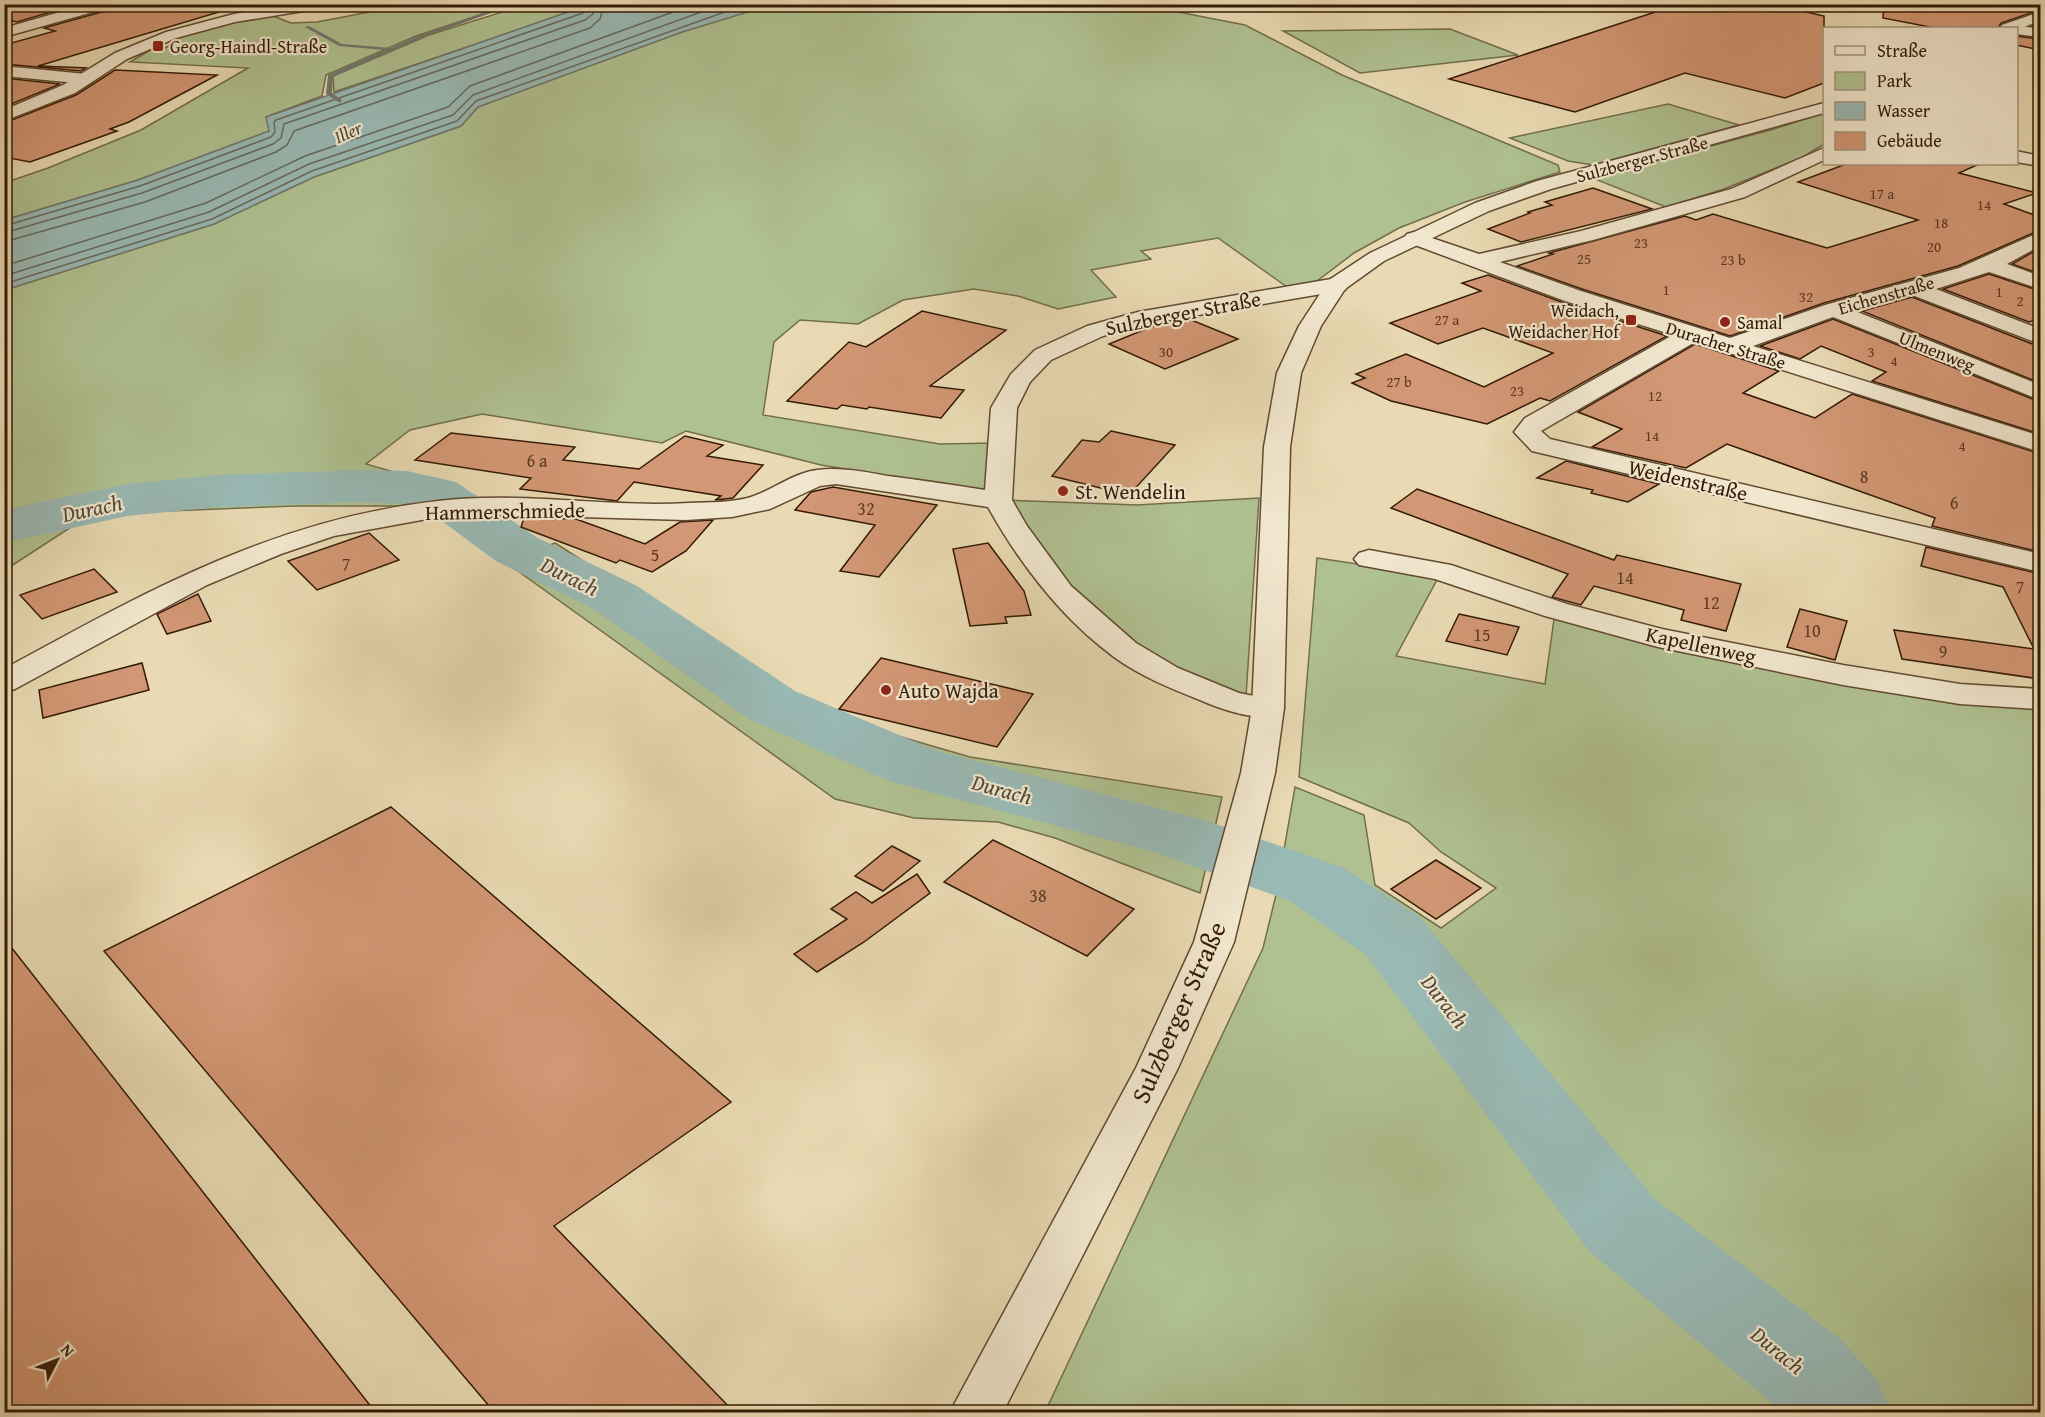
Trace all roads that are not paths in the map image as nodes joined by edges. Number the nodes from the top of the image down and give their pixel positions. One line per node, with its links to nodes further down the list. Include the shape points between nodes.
1 (106, 4): 8 (street)
2 (232, 4): 4 (street)
3 (322, 4): 4 (street)
4 (265, 12): 11 (street, via 171,35 121,56)
5 (2040, 16): 6 (street)
6 (2014, 27)
7 (2018, 29): 9 (street)
8 (4, 33)
9 (2040, 33)
10 (4, 71): 11 (street)
11 (86, 79): 13 (street)
12 (1823, 110): 17 (street, Sulzberger Straße, via 1544,185 1482,207)
13 (4, 116)
14 (1823, 154): 19 (street, via 1738,193 1586,236)
15 (2018, 156): 16 (street)
16 (2040, 161)
17 (1414, 238): 19 (street, Duracher Straße); 22 (street, Sulzberger Straße, via 1377,257)
18 (2038, 242): 20 (street, Eichenstraße)
19 (1478, 261): 25 (street, Duracher Straße)
20 (1987, 264): 21 (street); 23 (street, Eichenstraße)
21 (2040, 283)
22 (1337, 285): 30 (street, Sulzberger Straße, via 1138,319 1095,331 1043,355 1020,379 1004,408); 35 (street, Sulzberger Straße, via 1310,326 1289,373 1277,447)
23 (1913, 288): 24 (street, Eichenstraße); 26 (street)
24 (1834, 310): 27 (street, Eichenstraße); 28 (street, Ulmenweg)
25 (1692, 334): 27 (street, Duracher Straße); 32 (street, Weidenstraße, via 1534,423 1527,432 1541,445)
26 (2040, 337)
27 (1730, 346): 29 (street, Duracher Straße)
28 (2040, 393)
29 (2040, 444)
30 (998, 500): 33 (street, Hammerschmiede, via 836,476 814,478 760,503 709,512 438,509 328,530 271,548 197,579); 35 (street, via 1060,592 1125,650 1200,689)
31 (1369, 559): 34 (street, Kapellenweg, via 1441,571 1556,610 1658,638 1960,694)
32 (2040, 563)
33 (4, 682)
34 (2040, 699)
35 (1268, 708): 36 (street, Sulzberger Straße, via 1258,773 1214,942 1157,1068)
36 (976, 1413)

